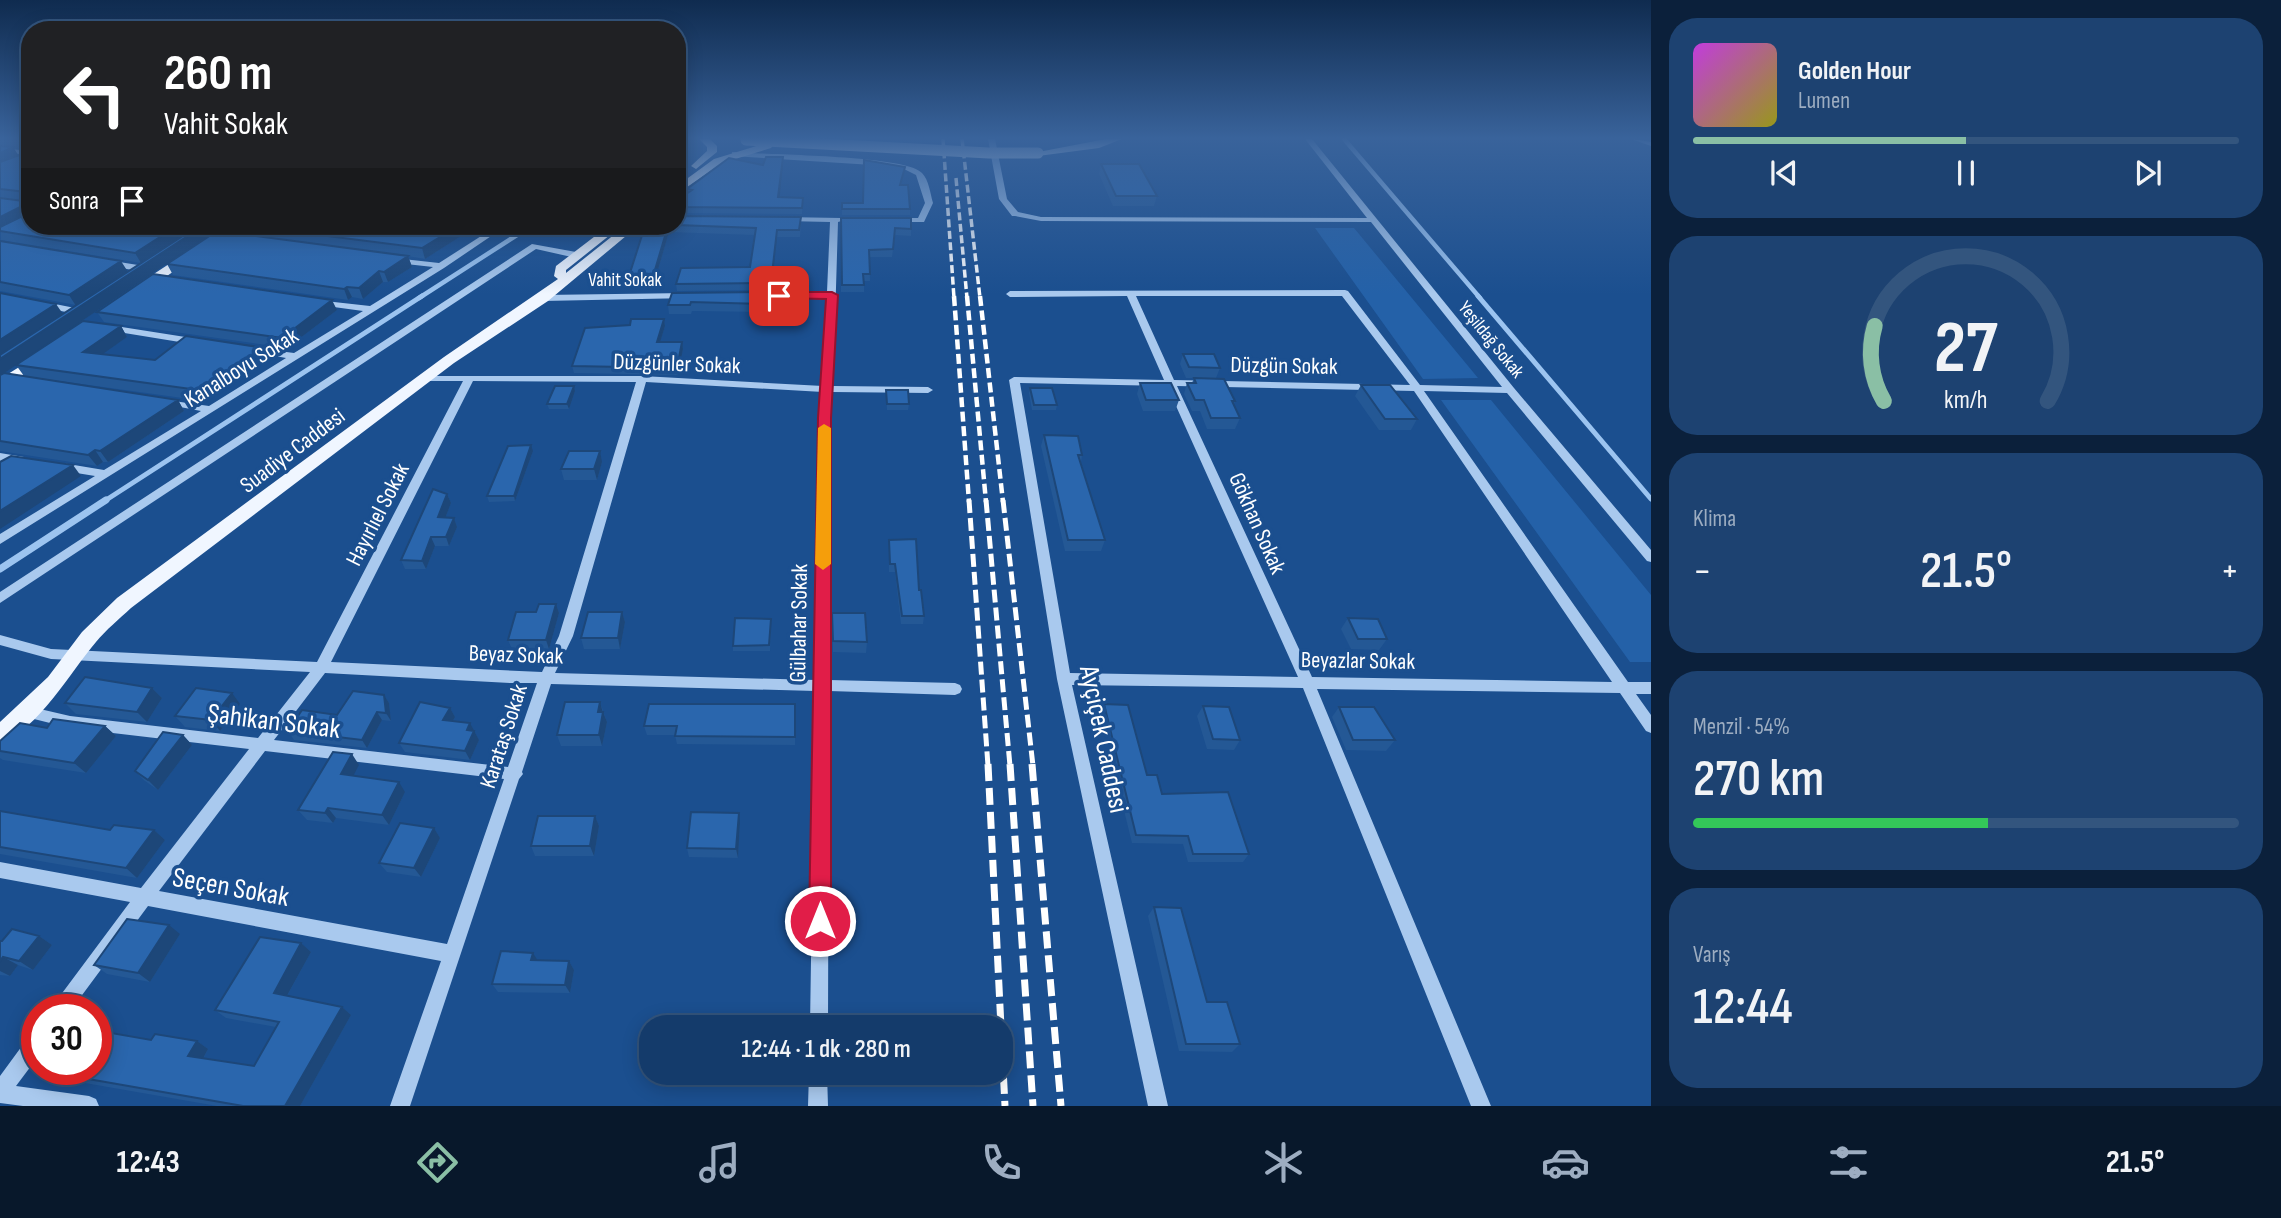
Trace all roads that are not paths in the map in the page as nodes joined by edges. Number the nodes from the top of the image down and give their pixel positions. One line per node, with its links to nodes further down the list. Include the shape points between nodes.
1 (924, 191): 5 (street, via 929,203 921,220)
2 (1001, 191): 6 (street, via 1016,214 1041,219)
3 (1349, 191): 6 (street, Yeşildağ Sokak)
4 (782, 219): 22 (street, Gülbahar Sokak, via 841,220)
5 (884, 220)
6 (1373, 220): 45 (street, Yeşildağ Sokak)
7 (211, 235): 15 (main road)
8 (214, 235): 20 (main road, via 163,279)
9 (488, 235): 16 (street, Kanalboyu Sokak)
10 (603, 235): 12 (main road)
11 (621, 235): 17 (main road, Suadiye Caddesi)
12 (576, 255): 17 (main road, via 560,269 560,276); 54 (street, via 535,246)
13 (389, 259): 16 (street)
14 (92, 260): 15 (street)
15 (155, 262): 18 (main road)
16 (441, 266): 29 (street, Kanalboyu Sokak)
17 (568, 278): 25 (main road, Suadiye Caddesi)
18 (122, 283)
19 (1130, 293): 21 (street); 41 (street); 42 (street, via 1345,293)
20 (133, 294)
21 (1010, 294)
22 (832, 295): 24 (street); 43 (street, Gülbahar Sokak)
23 (695, 296): 25 (street, Vahit Sokak)
24 (750, 296)
25 (543, 298): 36 (main road, Suadiye Caddesi)
26 (303, 300): 29 (street)
27 (40, 304): 28 (street)
28 (85, 308): 30 (main road)
29 (370, 309): 35 (street, Kanalboyu Sokak)
30 (58, 326)
31 (102, 327): 32 (street)
32 (211, 344)
33 (55, 348): 40 (main road)
34 (239, 348): 35 (street)
35 (293, 356): 47 (street, Kanalboyu Sokak)
36 (424, 378): 37 (street, Düzgünler Sokak); 56 (main road, Suadiye Caddesi, via 124,603)
37 (469, 379): 38 (street, Düzgünler Sokak); 57 (street, Hayırlıel Sokak)
38 (642, 379): 43 (street, Düzgünler Sokak); 58 (street, Karataş Sokak, via 574,609)
39 (1014, 380): 41 (street, Düzgün Sokak); 59 (street, Ayçiçek Caddesi)
40 (11, 381)
41 (1171, 382): 42 (street, Düzgün Sokak); 60 (street, Gökhan Sokak)
42 (1417, 388): 45 (street, Düzgün Sokak); 64 (street)
43 (828, 389): 44 (street, Düzgünler Sokak); 61 (street, Gülbahar Sokak)
44 (928, 390)
45 (1510, 390): 53 (street, Yeşildağ Sokak)
46 (157, 400): 47 (street)
47 (210, 409): 51 (street, Kanalboyu Sokak)
48 (0, 457): 50 (street, via 24,461)
49 (55, 466): 51 (street)
50 (0, 473)
51 (105, 474): 52 (street, Kanalboyu Sokak)
52 (0, 540)
53 (1651, 558)
54 (0, 598)
55 (0, 640): 56 (street, Beyaz Sokak, via 51,654)
56 (77, 654): 57 (street, Beyaz Sokak); 65 (main road, Suadiye Caddesi)
57 (321, 668): 58 (street, Beyaz Sokak); 68 (street, Hayırlıel Sokak)
58 (546, 678): 61 (street, Beyaz Sokak); 69 (street, Karataş Sokak)
59 (1065, 679): 60 (street, Beyazlar Sokak); 81 (street, Ayçiçek Caddesi)
60 (1307, 682): 64 (street, Beyazlar Sokak); 82 (street)
61 (821, 684): 63 (street, Beyaz Sokak); 74 (street, Gülbahar Sokak)
62 (1651, 688): 64 (street, Beyazlar Sokak)
63 (955, 689)
64 (1624, 689): 66 (street)
65 (27, 712): 67 (main road, Suadiye Caddesi); 68 (street, Şahikan Sokak, via 70,722)
66 (1651, 727)
67 (0, 734)
68 (260, 746): 69 (street, Şahikan Sokak); 71 (street, Hayırlıel Sokak)
69 (515, 774): 72 (street, Karataş Sokak)
70 (0, 870): 71 (street, Seçen Sokak)
71 (144, 897): 72 (street, Seçen Sokak); 73 (street, Hayırlıel Sokak)
72 (452, 954): 79 (street, Karataş Sokak)
73 (72, 994)
74 (819, 1015)
75 (21, 1064): 77 (street)
76 (818, 1085): 80 (street)
77 (0, 1092): 78 (street)
78 (89, 1106)
79 (400, 1106)
80 (818, 1106)
81 (1158, 1106)
82 (1481, 1106)

